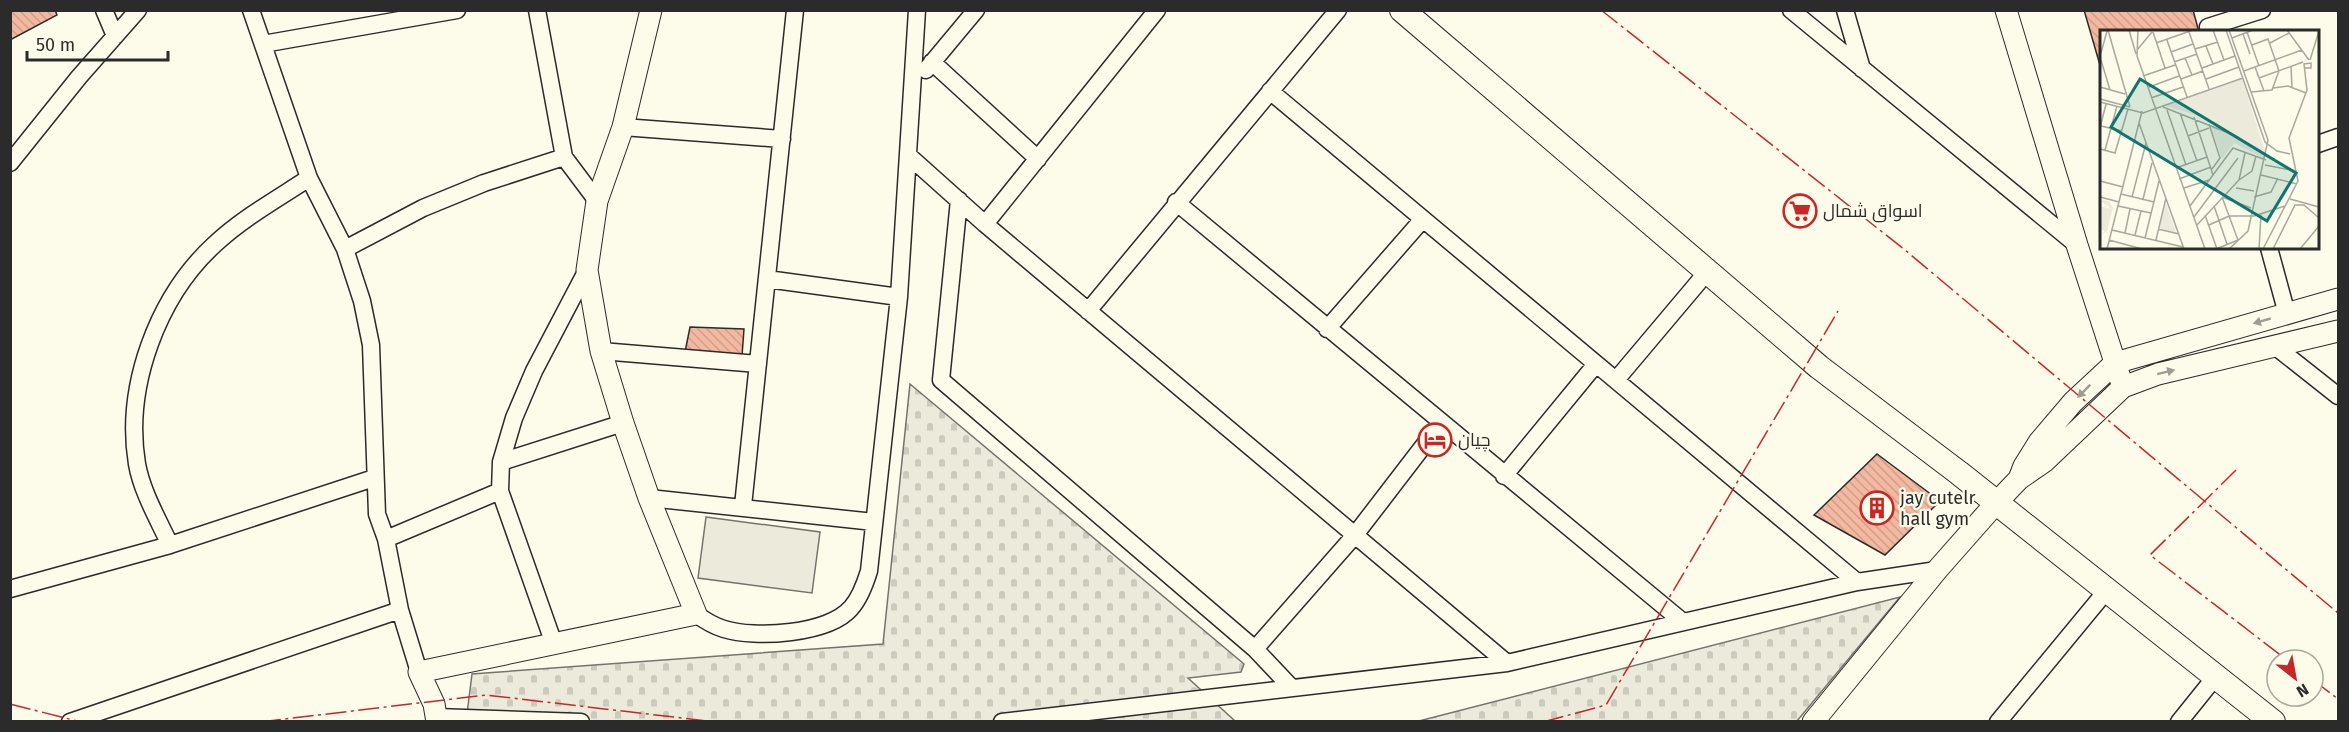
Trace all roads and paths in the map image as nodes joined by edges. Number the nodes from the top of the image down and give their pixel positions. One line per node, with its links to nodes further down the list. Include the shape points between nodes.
1 (104, 10): 19 (street)
2 (138, 10): 19 (street)
3 (251, 10): 20 (street)
4 (457, 10): 20 (street)
5 (537, 10): 30 (street)
6 (651, 10): 25 (street)
7 (795, 10): 27 (street)
8 (917, 10): 23 (street)
9 (976, 10): 21 (street)
10 (1157, 10): 31 (street)
11 (1338, 10): 24 (street)
12 (1402, 10): 43 (main road)
13 (1791, 10): 22 (street)
14 (1845, 10): 22 (street)
15 (2007, 10): 39 (street)
16 (2204, 10): 18 (street)
17 (2262, 10): 18 (street)
18 (2209, 29)
19 (114, 36): 32 (street)
20 (263, 44): 33 (street)
21 (932, 62): 23 (street); 31 (street)
22 (1862, 69): 39 (street)
23 (911, 90): 29 (street)
24 (1270, 91): 36 (street); 37 (street)
25 (623, 127): 27 (street); 35 (street)
26 (2338, 137): 28 (street)
27 (782, 139): 44 (street)
28 (2319, 144)
29 (909, 156): 34 (street); 45 (street)
30 (564, 157): 35 (street); 40 (street, via 423,208)
31 (1038, 159): 38 (street)
32 (10, 163)
33 (309, 178): 40 (street); 72 (street, via 242,221 215,244 166,307 151,344 139,384 135,428 138,465 149,501)
34 (959, 200): 38 (street); 81 (street, via 941,380)
35 (597, 201): 42 (street)
36 (1176, 202): 47 (street); 49 (street)
37 (1423, 219): 49 (street); 55 (street)
38 (985, 224): 47 (street)
39 (2077, 245): 53 (street)
40 (345, 249): 63 (street, via 371,345)
41 (2269, 249): 48 (street)
42 (587, 270): 52 (street); 61 (street, via 534,371)
43 (1707, 272): 56 (street); 67 (main road, via 1819,367)
44 (767, 279): 45 (street); 54 (street)
45 (899, 297): 69 (street)
46 (2338, 300): 48 (street)
47 (1088, 311): 70 (street)
48 (2287, 314): 53 (street, one-way to 53)
49 (1328, 328): 60 (street)
50 (2338, 331): 51 (street)
51 (2276, 346): 57 (street, one-way to 51, via 2158,374); 58 (street)
52 (601, 351): 54 (street); 59 (street)
53 (2115, 363): 57 (street); 64 (street, one-way to 64, via 2073,402 2039,442)
54 (758, 364): 68 (street)
55 (1596, 364): 56 (street); 62 (street)
56 (1616, 380): 74 (street)
57 (2123, 387): 64 (street, via 2045,461)
58 (2338, 396)
59 (623, 423): 61 (street); 66 (street)
60 (1441, 423): 62 (street); 70 (street)
61 (501, 462): 65 (street)
62 (1504, 476): 79 (street)
63 (374, 478): 71 (street, via 377,514); 72 (street)
64 (2019, 479): 67 (street)
65 (500, 491): 71 (street); 80 (street)
66 (649, 498): 68 (street); 78 (street)
67 (1996, 502): 73 (street); 76 (main road)
68 (743, 506): 69 (street)
69 (874, 522): 78 (street, via 869,571 862,591 851,608 836,620 817,628 741,632 723,629)
70 (1354, 535): 81 (street); 82 (street)
71 (386, 539): 77 (street)
72 (170, 545): 75 (street)
73 (1937, 570): 74 (street); 90 (street)
74 (1857, 582): 79 (street)
75 (12, 586)
76 (2107, 590): 84 (main road); 91 (street)
77 (400, 610): 83 (street); 87 (street)
78 (696, 614): 80 (street)
79 (1683, 622): 82 (street)
80 (554, 644): 83 (street)
81 (1255, 649): 85 (street)
82 (1508, 663): 85 (street)
83 (419, 672): 86 (street)
84 (2216, 676): 92 (street); 93 (main road)
85 (1290, 686): 89 (street)
86 (437, 719): 88 (street)
87 (70, 722)
88 (581, 722)
89 (1002, 722)
90 (1813, 722)
91 (1998, 722)
92 (2179, 722)
93 (2273, 722)

